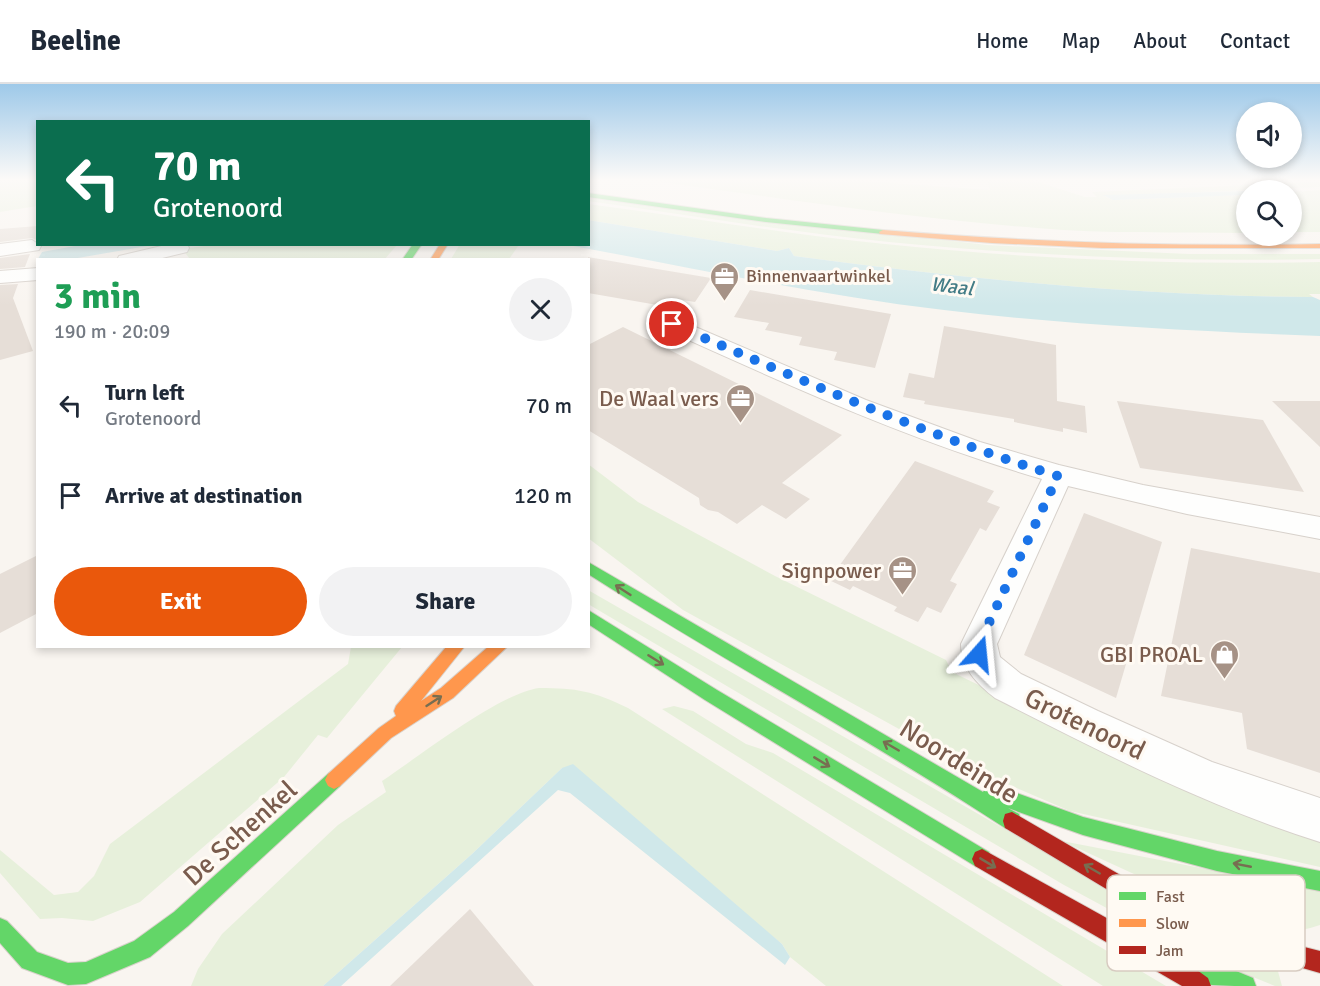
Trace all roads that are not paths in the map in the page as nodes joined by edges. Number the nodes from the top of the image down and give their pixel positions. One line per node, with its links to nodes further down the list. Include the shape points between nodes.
1 (785, 222): 3 (main road, via 1008,243)
2 (880, 222): 3 (main road)
3 (1097, 244): 5 (main road)
4 (32, 246): 7 (street)
5 (1320, 246)
6 (180, 248): 8 (street)
7 (0, 250)
8 (135, 258)
9 (36, 274): 10 (street)
10 (0, 277)
11 (672, 324): 12 (street, via 884,416)
12 (1058, 476): 13 (street, via 1178,504); 22 (street, Grotenoord, via 979,644 986,670 1008,686 1200,778)
13 (1320, 528)
14 (590, 568): 21 (main road, Noordeinde, one-way to 14, via 658,613)
15 (590, 617): 17 (main road)
16 (590, 627): 17 (main road)
17 (606, 628): 28 (main road, one-way to 28, via 1024,885)
18 (456, 648): 20 (main road, De Schenkel)
19 (498, 648): 20 (main road, De Schenkel, one-way to 19, via 447,693)
20 (385, 733): 30 (main road, De Schenkel, via 181,919 142,949)
21 (941, 774): 23 (main road, one-way to 21, via 1217,861 1083,826); 24 (main road, Noordeinde, one-way to 21, via 1033,836)
22 (1320, 820)
23 (1289, 875)
24 (1107, 876)
25 (1305, 878): 26 (main road, one-way to 25)
26 (1320, 881)
27 (0, 928): 30 (main road, De Schenkel, via 30,960 68,974 86,973)
28 (1107, 931)
29 (1305, 958): 31 (main road, Noordeinde, one-way to 29)
30 (120, 959): 34 (main road)
31 (1320, 962)
32 (1179, 971): 35 (main road)
33 (1185, 971): 36 (main road, via 1224,977)
34 (123, 977)
35 (1200, 986)
36 (1245, 986)

